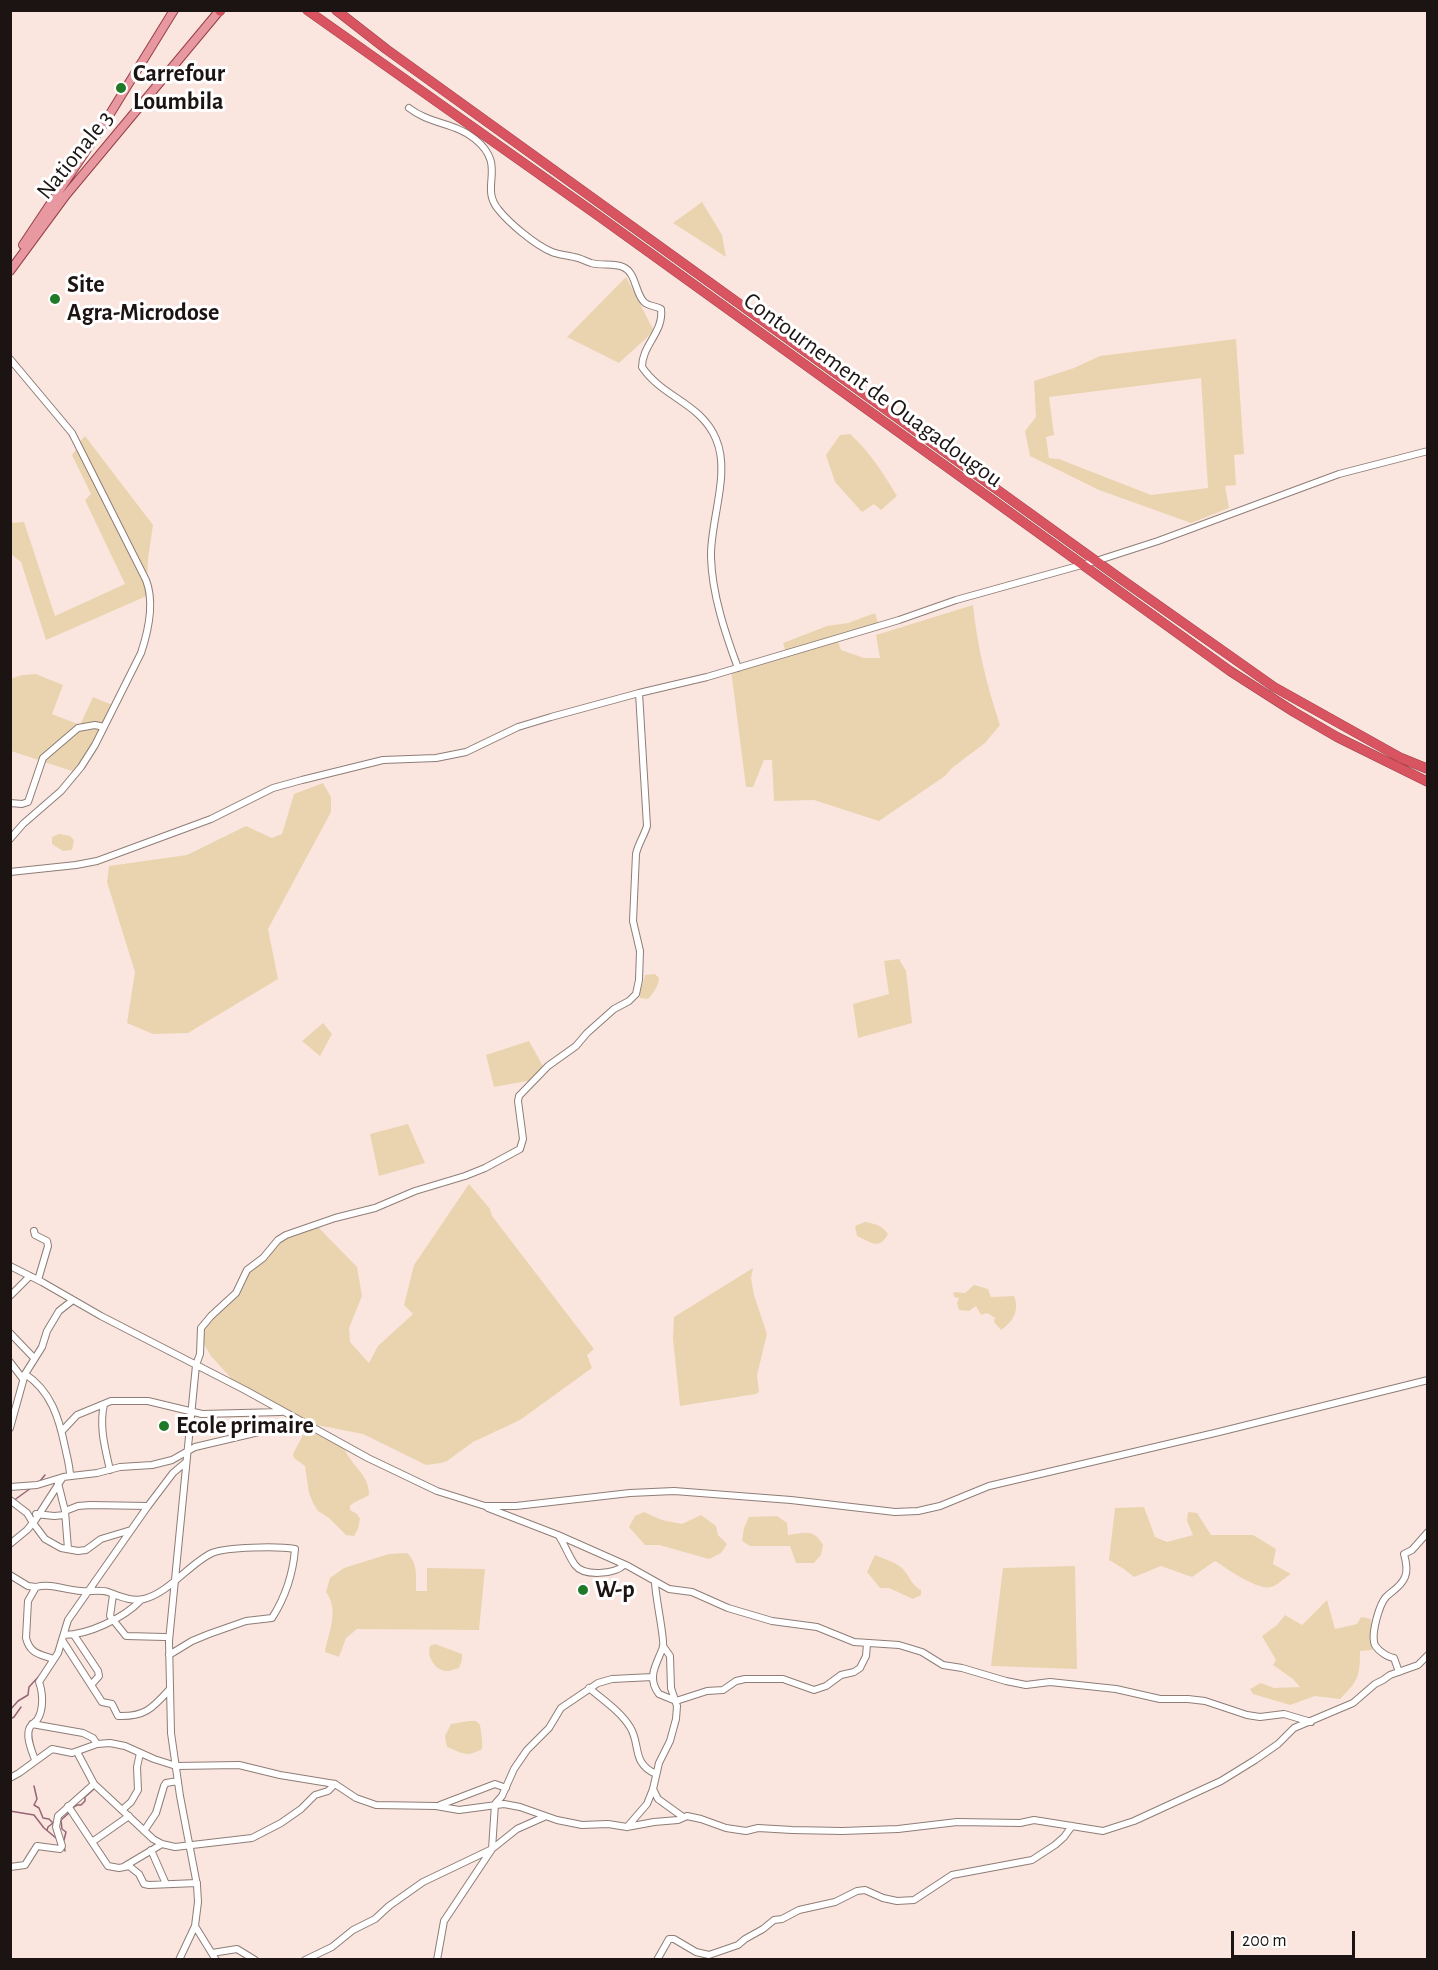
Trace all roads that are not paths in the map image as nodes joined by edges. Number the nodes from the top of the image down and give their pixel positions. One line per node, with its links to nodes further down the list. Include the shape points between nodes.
1 (174, 10): 6 (main road, Nationale 3, via 105,122)
2 (308, 10): 11 (highway, Contournement de Ouagadougou)
3 (336, 10): 10 (highway, Contournement de Ouagadougou)
4 (220, 11): 7 (main road, Nationale 3, via 74,186)
5 (409, 108): 12 (street, via 427,119 462,130 482,145 492,163 490,190 496,207 526,235 554,253 594,264 622,266 628,270 643,301 661,309 658,332 646,350 642,367 657,385 692,407 717,441 722,457 711,559 722,617)
6 (10, 263)
7 (10, 271)
8 (10, 359): 14 (street, via 72,433 150,591 145,640)
9 (1428, 451): 10 (street, via 1339,474)
10 (1096, 561): 11 (street); 15 (highway, Contournement de Ouagadougou, via 1274,687)
11 (1082, 565): 12 (street); 16 (highway, Contournement de Ouagadougou, via 1294,712)
12 (738, 668): 13 (street)
13 (639, 693): 19 (street, via 518,727 466,752 436,758 383,760 273,788 211,819 97,861); 29 (street, via 647,826 636,854 633,921 640,951 636,994 548,1066 519,1096 523,1139 520,1149 465,1176 286,1234 247,1270 236,1293 201,1328)
14 (104, 727): 17 (street, via 88,725 72,732 42,760 28,802); 18 (street, via 70,782)
15 (1428, 769)
16 (1428, 782)
17 (10, 803)
18 (10, 838)
19 (10, 872)
20 (34, 1231): 23 (street, via 48,1246)
21 (10, 1266): 22 (street)
22 (30, 1276): 23 (street); 24 (street)
23 (38, 1280): 25 (street)
24 (10, 1296)
25 (73, 1300): 27 (street, via 59,1311); 29 (street)
26 (10, 1333): 27 (street)
27 (34, 1358): 32 (street)
28 (10, 1362): 30 (street)
29 (196, 1365): 35 (street); 36 (street)
30 (18, 1372): 31 (street); 32 (street)
31 (10, 1375)
32 (24, 1376): 38 (street); 39 (street, via 43,1389)
33 (1428, 1380): 48 (street, via 989,1486 918,1511 675,1491)
34 (104, 1404): 35 (street, via 148,1401); 39 (street, via 75,1417); 42 (street, via 103,1443)
35 (191, 1412): 36 (street); 40 (street)
36 (282, 1412): 37 (street)
37 (309, 1427): 40 (street, via 280,1427); 48 (street, via 422,1484)
38 (10, 1428)
39 (62, 1431): 43 (street)
40 (187, 1452): 41 (street); 42 (street, via 152,1465)
41 (186, 1462): 47 (street); 60 (street)
42 (110, 1470): 43 (street)
43 (69, 1476): 44 (street)
44 (59, 1481): 45 (street); 50 (street); 51 (street)
45 (10, 1487)
46 (10, 1500): 49 (street)
47 (148, 1506): 50 (street, via 90,1504); 53 (street)
48 (486, 1506): 55 (street)
49 (27, 1513): 51 (street); 52 (street)
50 (65, 1513): 51 (street); 57 (street)
51 (39, 1514): 52 (street)
52 (33, 1523): 56 (street); 57 (street, via 45,1539)
53 (131, 1530): 57 (street, via 101,1539 86,1550); 63 (street)
54 (1428, 1532): 75 (street, via 1404,1554 1404,1580 1385,1598 1375,1624 1376,1647 1394,1658)
55 (558, 1535): 58 (street); 58 (street, via 580,1569 612,1572)
56 (10, 1544)
57 (68, 1549)
58 (624, 1565): 61 (street)
59 (10, 1575): 62 (street)
60 (176, 1580): 65 (street); 72 (street); 72 (street, via 213,1553 241,1548 295,1548 290,1583 272,1618 246,1621 208,1634)
61 (655, 1582): 70 (street, via 772,1621 817,1627); 71 (street)
62 (36, 1587): 63 (street); 74 (street, via 28,1601 26,1638 33,1651)
63 (89, 1592): 64 (street); 69 (street, via 68,1620)
64 (113, 1594): 65 (street); 66 (street)
65 (141, 1600): 66 (street)
66 (113, 1620): 67 (street); 68 (street, via 128,1637)
67 (75, 1635): 69 (street); 77 (street, via 98,1671 99,1676)
68 (165, 1637)
69 (63, 1638): 74 (street); 77 (street)
70 (867, 1644): 80 (street, via 860,1668 814,1690 783,1679 745,1679 723,1690); 81 (street, via 898,1645 922,1652 943,1665 1016,1683 1116,1689 1160,1700 1205,1701 1247,1715 1284,1714)
71 (663, 1646): 76 (street); 80 (street, via 669,1653 671,1688)
72 (169, 1655): 79 (street)
73 (1428, 1656): 75 (street, via 1418,1665)
74 (53, 1659): 82 (street, via 39,1682 41,1704 38,1718)
75 (1399, 1672): 81 (street, via 1375,1684 1353,1703)
76 (653, 1677): 78 (street, via 604,1680); 80 (street, via 659,1694)
77 (90, 1685): 79 (street, via 102,1702 112,1704 118,1716 149,1711)
78 (589, 1688): 88 (street, via 626,1721 643,1765); 93 (street, via 561,1708 549,1728 520,1759)
79 (169, 1690): 87 (street)
80 (676, 1701): 88 (street, via 670,1741)
81 (1311, 1722): 102 (street, via 1294,1728 1221,1781 1182,1800 1110,1830)
82 (32, 1724): 83 (street, via 83,1733); 86 (street, via 29,1741)
83 (97, 1744): 84 (street); 85 (street, via 125,1746)
84 (77, 1752): 86 (street, via 68,1754 52,1749); 91 (street)
85 (140, 1753): 87 (street); 98 (street, via 138,1790)
86 (35, 1760): 89 (street)
87 (176, 1766): 90 (street); 92 (street, via 239,1765)
88 (656, 1774): 94 (street)
89 (10, 1778)
90 (178, 1780): 104 (street, via 164,1786 156,1813); 107 (street)
91 (94, 1784): 96 (street); 98 (street)
92 (335, 1784): 97 (street, via 376,1805); 107 (street, via 264,1833)
93 (506, 1788): 95 (street); 97 (street, via 495,1784)
94 (653, 1790): 101 (street, via 658,1799); 103 (street)
95 (495, 1804): 97 (street, via 465,1810); 100 (street, via 512,1805); 108 (street)
96 (68, 1806): 105 (street); 111 (street, via 56,1822 60,1849 37,1846 25,1865)
97 (436, 1806)
98 (122, 1810): 99 (street)
99 (129, 1816): 104 (street); 105 (street)
100 (544, 1817): 103 (street, via 577,1825); 108 (street, via 517,1829)
101 (683, 1817): 102 (street, via 746,1831 758,1827 859,1831 1034,1820); 103 (street)
102 (1072, 1826): 120 (street, via 1064,1838 1032,1860 952,1875 914,1900 897,1901 857,1891 835,1902 774,1920 738,1945 712,1954 696,1953 669,1939)
103 (627, 1827)
104 (144, 1831): 106 (street)
105 (92, 1842): 110 (street, via 108,1866)
106 (162, 1844): 107 (street); 109 (street)
107 (190, 1846): 112 (street)
108 (492, 1849): 118 (street, via 423,1882 375,1919); 119 (street, via 444,1921)
109 (151, 1850): 110 (street); 113 (street)
110 (125, 1866): 113 (street, via 135,1870 144,1884)
111 (10, 1867)
112 (197, 1883): 113 (street); 114 (street)
113 (166, 1884)
114 (195, 1926): 115 (street); 116 (street)
115 (214, 1956): 117 (street, via 237,1949)
116 (179, 1959)
117 (255, 1959)
118 (305, 1959)
119 (437, 1959)
120 (657, 1959)

